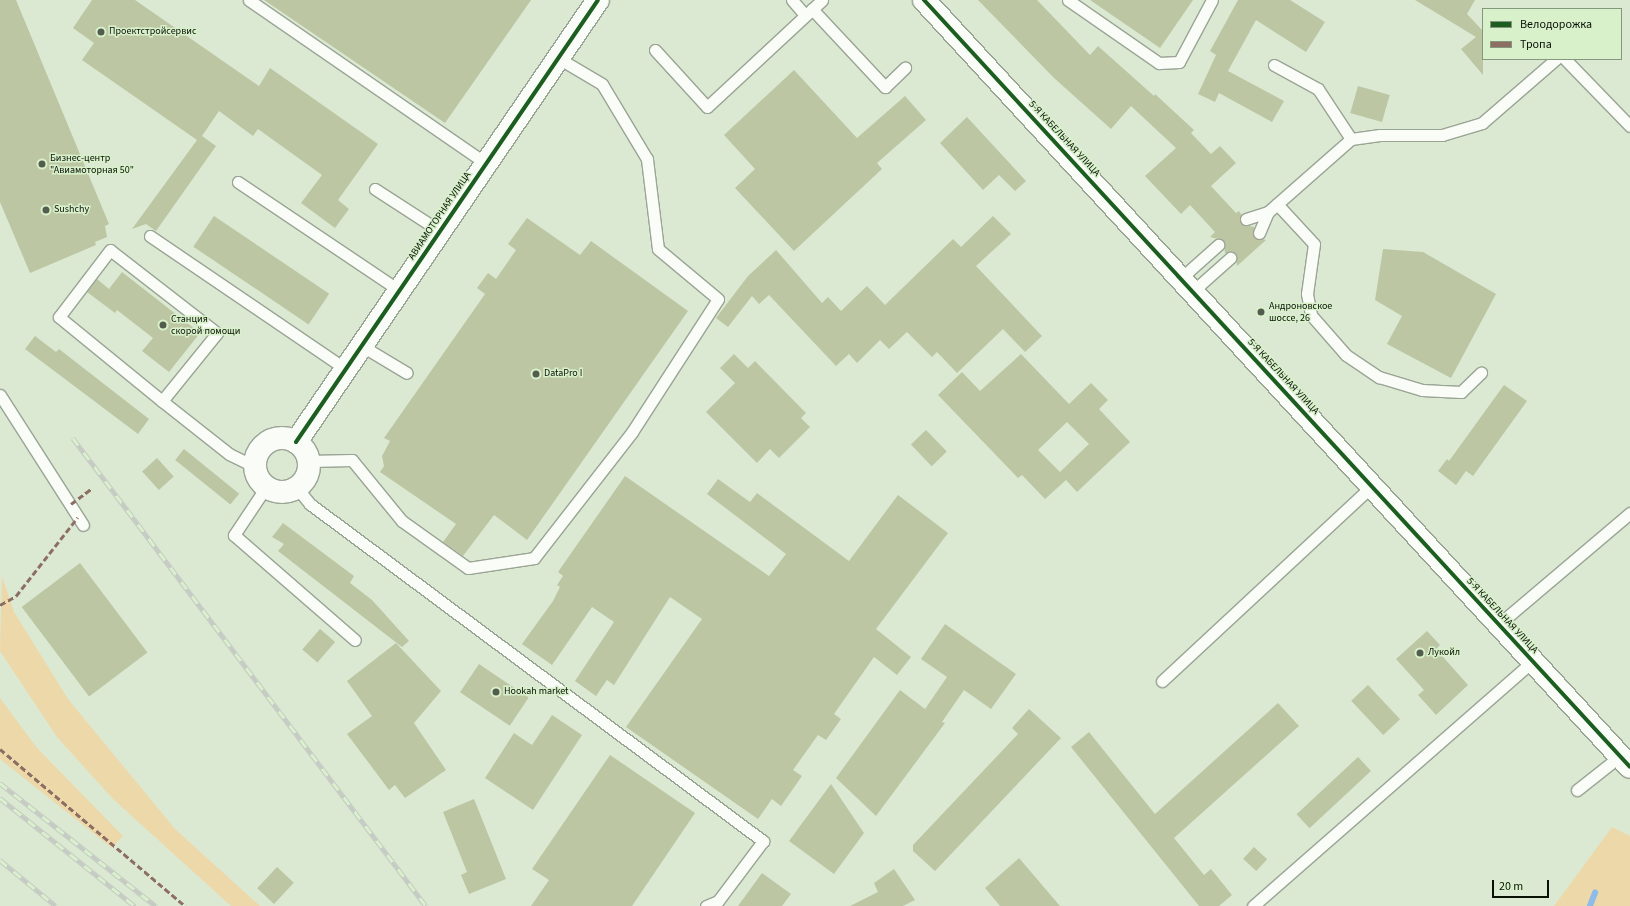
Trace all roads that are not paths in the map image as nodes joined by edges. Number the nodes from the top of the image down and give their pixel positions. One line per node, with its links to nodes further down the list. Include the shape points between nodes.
1 (249, 0): 17 (lane)
2 (598, 0): 10 (street, АВИАМОТОРНАЯ УЛИЦА)
3 (792, 0): 8 (lane)
4 (822, 0): 8 (lane)
5 (924, 0): 28 (street, 5-Я КАБЕЛЬНАЯ УЛИЦА)
6 (1068, 0): 7 (lane, via 1159,63 1179,62)
7 (1212, 0)
8 (809, 12): 9 (lane, via 707,107); 14 (lane, via 885,87)
9 (655, 50)
10 (558, 58): 17 (street, АВИАМОТОРНАЯ УЛИЦА); 37 (lane, via 602,84 646,159 658,249 718,299 632,432 534,558 468,568 402,521 352,460)
11 (1555, 60): 16 (lane, via 1482,124 1442,135 1380,135)
12 (1566, 60): 15 (lane)
13 (1274, 65): 16 (lane, via 1318,89)
14 (905, 68)
15 (1630, 126)
16 (1351, 139): 20 (lane)
17 (486, 163): 23 (street, АВИАМОТОРНАЯ УЛИЦА)
18 (238, 182): 29 (lane)
19 (375, 189): 23 (lane)
20 (1277, 204): 21 (lane); 33 (lane, via 1314,244 1307,294 1311,315 1346,355 1379,377 1422,390 1462,392)
21 (1268, 212): 22 (lane); 24 (lane)
22 (1246, 219)
23 (440, 231): 29 (street, АВИАМОТОРНАЯ УЛИЦА)
24 (1259, 233)
25 (150, 236): 31 (lane)
26 (1218, 245): 28 (lane)
27 (1230, 258): 28 (lane)
28 (1187, 285): 39 (street, 5-Я КАБЕЛЬНАЯ УЛИЦА)
29 (400, 290): 30 (street, АВИАМОТОРНАЯ УЛИЦА)
30 (362, 346): 31 (street, АВИАМОТОРНАЯ УЛИЦА); 32 (lane)
31 (346, 370): 36 (street, АВИАМОТОРНАЯ УЛИЦА)
32 (406, 373)
33 (1481, 373)
34 (0, 395): 43 (lane)
35 (162, 401): 35 (lane, via 59,317 110,250 217,333); 38 (lane, via 229,454)
36 (296, 442): 37 (street); 38 (street, via 289,439 272,440 259,450)
37 (309, 461): 41 (street, via 307,476)
38 (254, 466): 40 (street, via 257,478)
39 (1372, 486): 44 (street, 5-Я КАБЕЛЬНАЯ УЛИЦА); 47 (lane)
40 (266, 487): 41 (street, via 285,492); 45 (lane, via 234,535)
41 (297, 488): 50 (lane, via 310,504 763,841 718,901)
42 (1630, 512): 44 (lane)
43 (83, 525)
44 (1499, 624): 46 (street, 5-Я КАБЕЛЬНАЯ УЛИЦА)
45 (355, 640)
46 (1533, 661): 48 (street, 5-Я КАБЕЛЬНАЯ УЛИЦА); 51 (lane)
47 (1162, 681)
48 (1625, 761): 49 (lane)
49 (1577, 790)
50 (706, 906)
51 (1254, 906)

